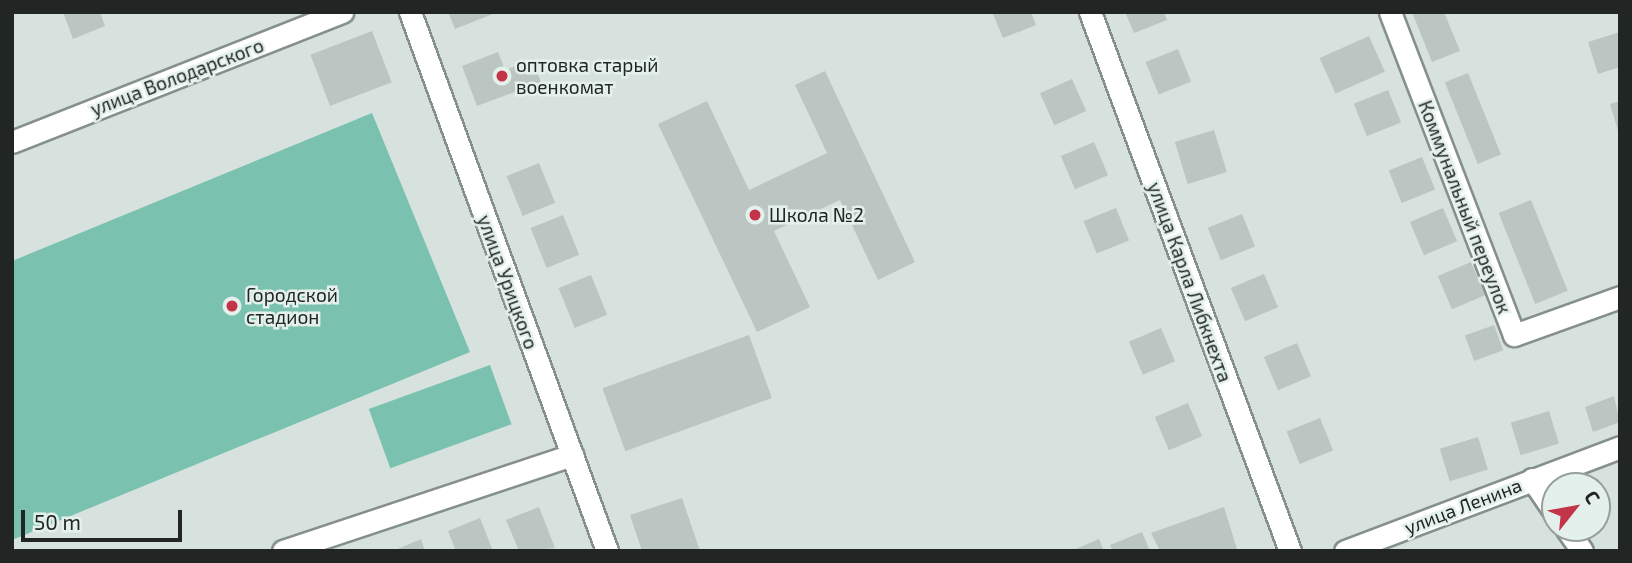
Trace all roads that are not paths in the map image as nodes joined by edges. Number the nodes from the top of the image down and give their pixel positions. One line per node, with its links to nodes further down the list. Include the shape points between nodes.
1 (342, 12): 5 (street, улица Володарского)
2 (410, 12): 8 (street, улица Урицкого)
3 (1090, 12): 13 (street, улица Карла Либкнехта)
4 (1390, 12): 6 (street, Коммунальный переулок, via 1514,335)
5 (12, 142)
6 (1620, 297)
7 (1620, 447): 9 (street, улица Ленина)
8 (572, 455): 11 (street); 12 (street, улица Урицкого)
9 (1532, 479): 10 (street); 14 (street, улица Ленина)
10 (1541, 492)
11 (283, 551)
12 (607, 551)
13 (1290, 551)
14 (1345, 551)

